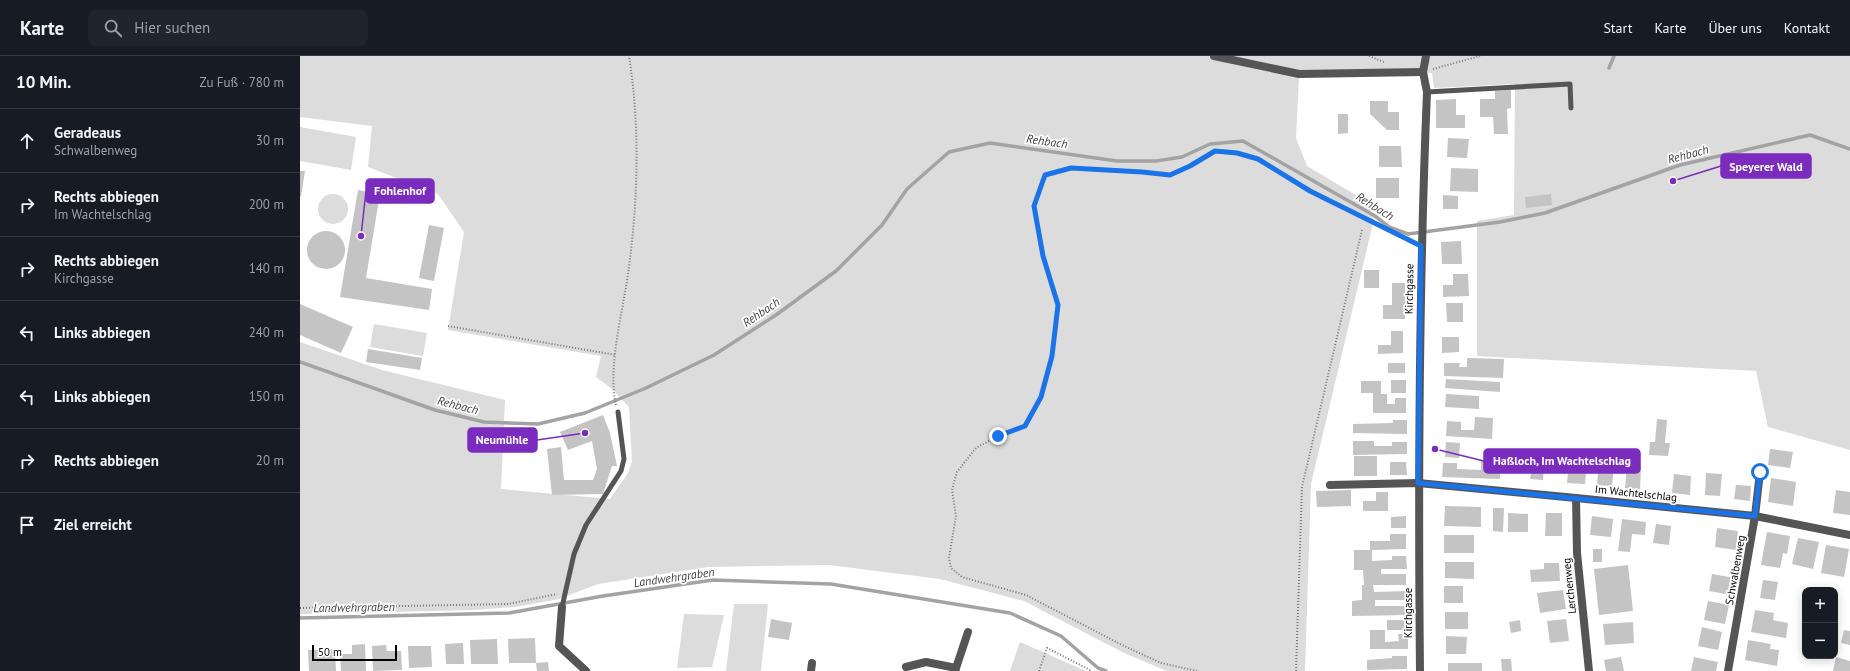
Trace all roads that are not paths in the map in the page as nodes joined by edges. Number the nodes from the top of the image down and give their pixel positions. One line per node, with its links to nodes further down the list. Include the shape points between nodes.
1 (1214, 56): 3 (street, via 1299,74)
2 (1426, 56): 3 (street)
3 (1423, 72): 4 (street, Kirchgasse)
4 (1427, 92): 5 (lane, via 1570,84); 8 (street, Kirchgasse, via 1421,246)
5 (1571, 108)
6 (618, 412): 13 (lane, via 624,459 621,471 586,525 574,554)
7 (1760, 472): 11 (street, Schwalbenweg)
8 (1418, 483): 9 (street); 10 (street, Im Wachtelschlag); 18 (street, Kirchgasse)
9 (1330, 484)
10 (1576, 498): 11 (street, Im Wachtelschlag); 19 (street, Lerchenweg, via 1577,553)
11 (1755, 516): 12 (street, Im Wachtelschlag); 20 (street, Schwalbenweg)
12 (1850, 535)
13 (562, 604): 17 (street, via 558,646)
14 (968, 632): 16 (street)
15 (906, 667): 16 (street, via 926,662)
16 (956, 669)
17 (586, 671)
18 (1420, 671)
19 (1589, 671)
20 (1728, 671)

